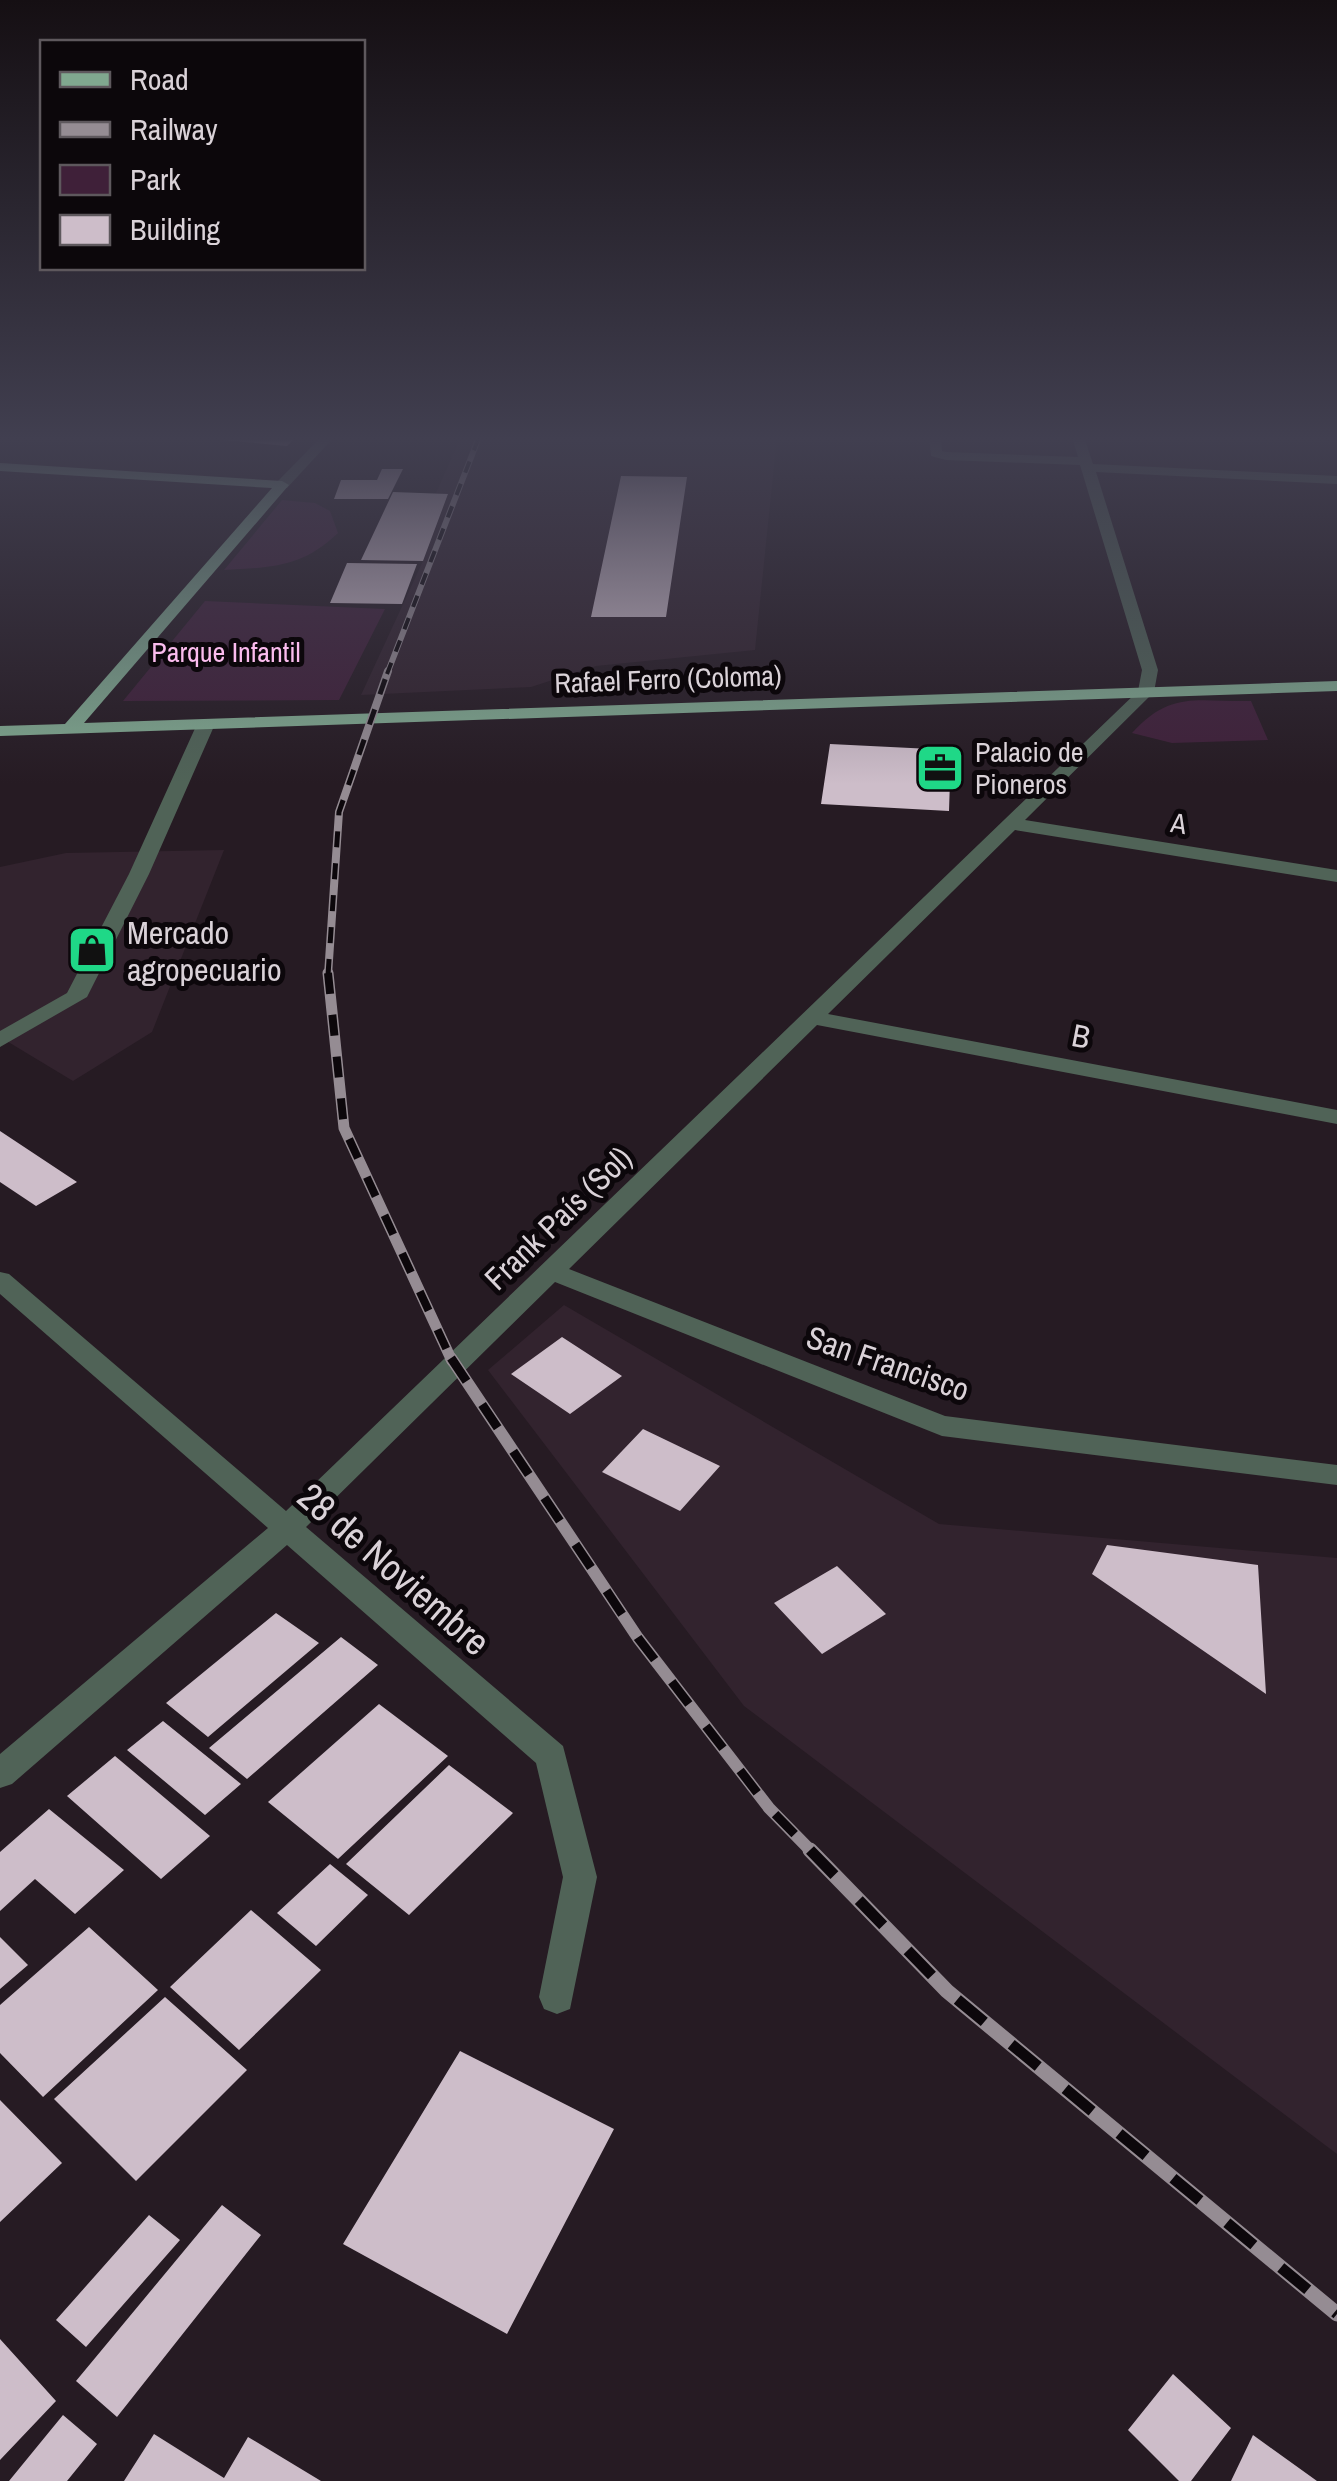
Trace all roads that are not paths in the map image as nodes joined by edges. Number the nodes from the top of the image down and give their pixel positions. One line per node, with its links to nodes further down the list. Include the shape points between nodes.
1 (222, 553): 6 (main road)
2 (1113, 553): 4 (street, via 1150,670)
3 (1337, 686): 4 (main road, Rafael Ferro (Coloma))
4 (1146, 692): 5 (main road, Rafael Ferro (Coloma)); 8 (street, Frank País (Sol))
5 (206, 724): 6 (main road, Rafael Ferro (Coloma)); 11 (street, via 76,997)
6 (70, 728): 7 (main road, Rafael Ferro (Coloma))
7 (0, 731)
8 (1012, 824): 9 (street, A); 10 (street, Frank País (Sol))
9 (1337, 876)
10 (812, 1018): 12 (street, B); 13 (street, Frank País (Sol))
11 (0, 1040)
12 (1337, 1117)
13 (550, 1271): 15 (street, San Francisco, via 942,1426); 16 (street, Frank País (Sol))
14 (0, 1280): 16 (street, 28 de Noviembre)
15 (1337, 1475)
16 (286, 1529): 17 (street, Frank País (Sol)); 18 (street, 28 de Noviembre, via 551,1756 580,1877)
17 (0, 1774)
18 (557, 1997)

